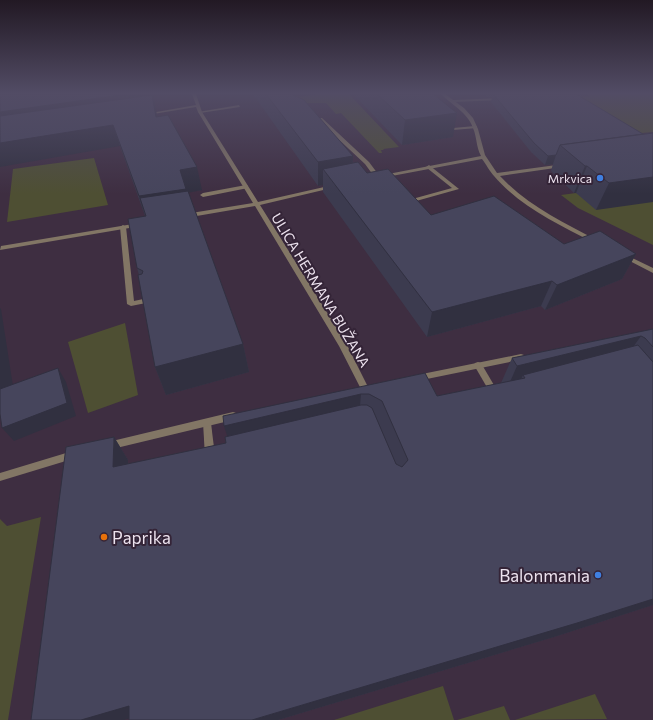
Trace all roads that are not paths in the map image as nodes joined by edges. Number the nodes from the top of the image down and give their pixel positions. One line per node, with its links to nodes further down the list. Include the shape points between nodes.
1 (475, 127): 6 (street)
2 (210, 128): 13 (street, ULICA HERMANA BUŽANA)
3 (329, 128): 10 (street)
4 (468, 128): 5 (street)
5 (453, 129)
6 (483, 157): 8 (street); 9 (street)
7 (571, 164): 9 (street)
8 (429, 167): 10 (street); 15 (street, via 456,189)
9 (496, 175): 20 (street, via 528,203)
10 (378, 178): 11 (street)
11 (371, 179)
12 (341, 185): 16 (street, ULICA HERMANA BUŽANA)
13 (246, 187): 14 (street); 16 (street, ULICA HERMANA BUŽANA)
14 (203, 195)
15 (401, 203)
16 (256, 204): 17 (street, ULICA HERMANA BUŽANA); 28 (street, ULICA HERMANA BUŽANA, via 339,338)
17 (179, 217)
18 (143, 224): 19 (street)
19 (123, 227): 21 (street); 24 (street, via 131,304)
20 (598, 243)
21 (1, 248)
22 (619, 253): 23 (street)
23 (653, 271)
24 (148, 300)
25 (531, 355): 26 (street)
26 (478, 365): 27 (street); 29 (street, via 497,398)
27 (410, 379)
28 (365, 389)
29 (503, 396)
30 (244, 414): 31 (street)
31 (207, 423): 32 (street); 34 (street, via 210,459)
32 (102, 448)
33 (87, 452): 35 (street)
34 (217, 457)
35 (0, 477)

